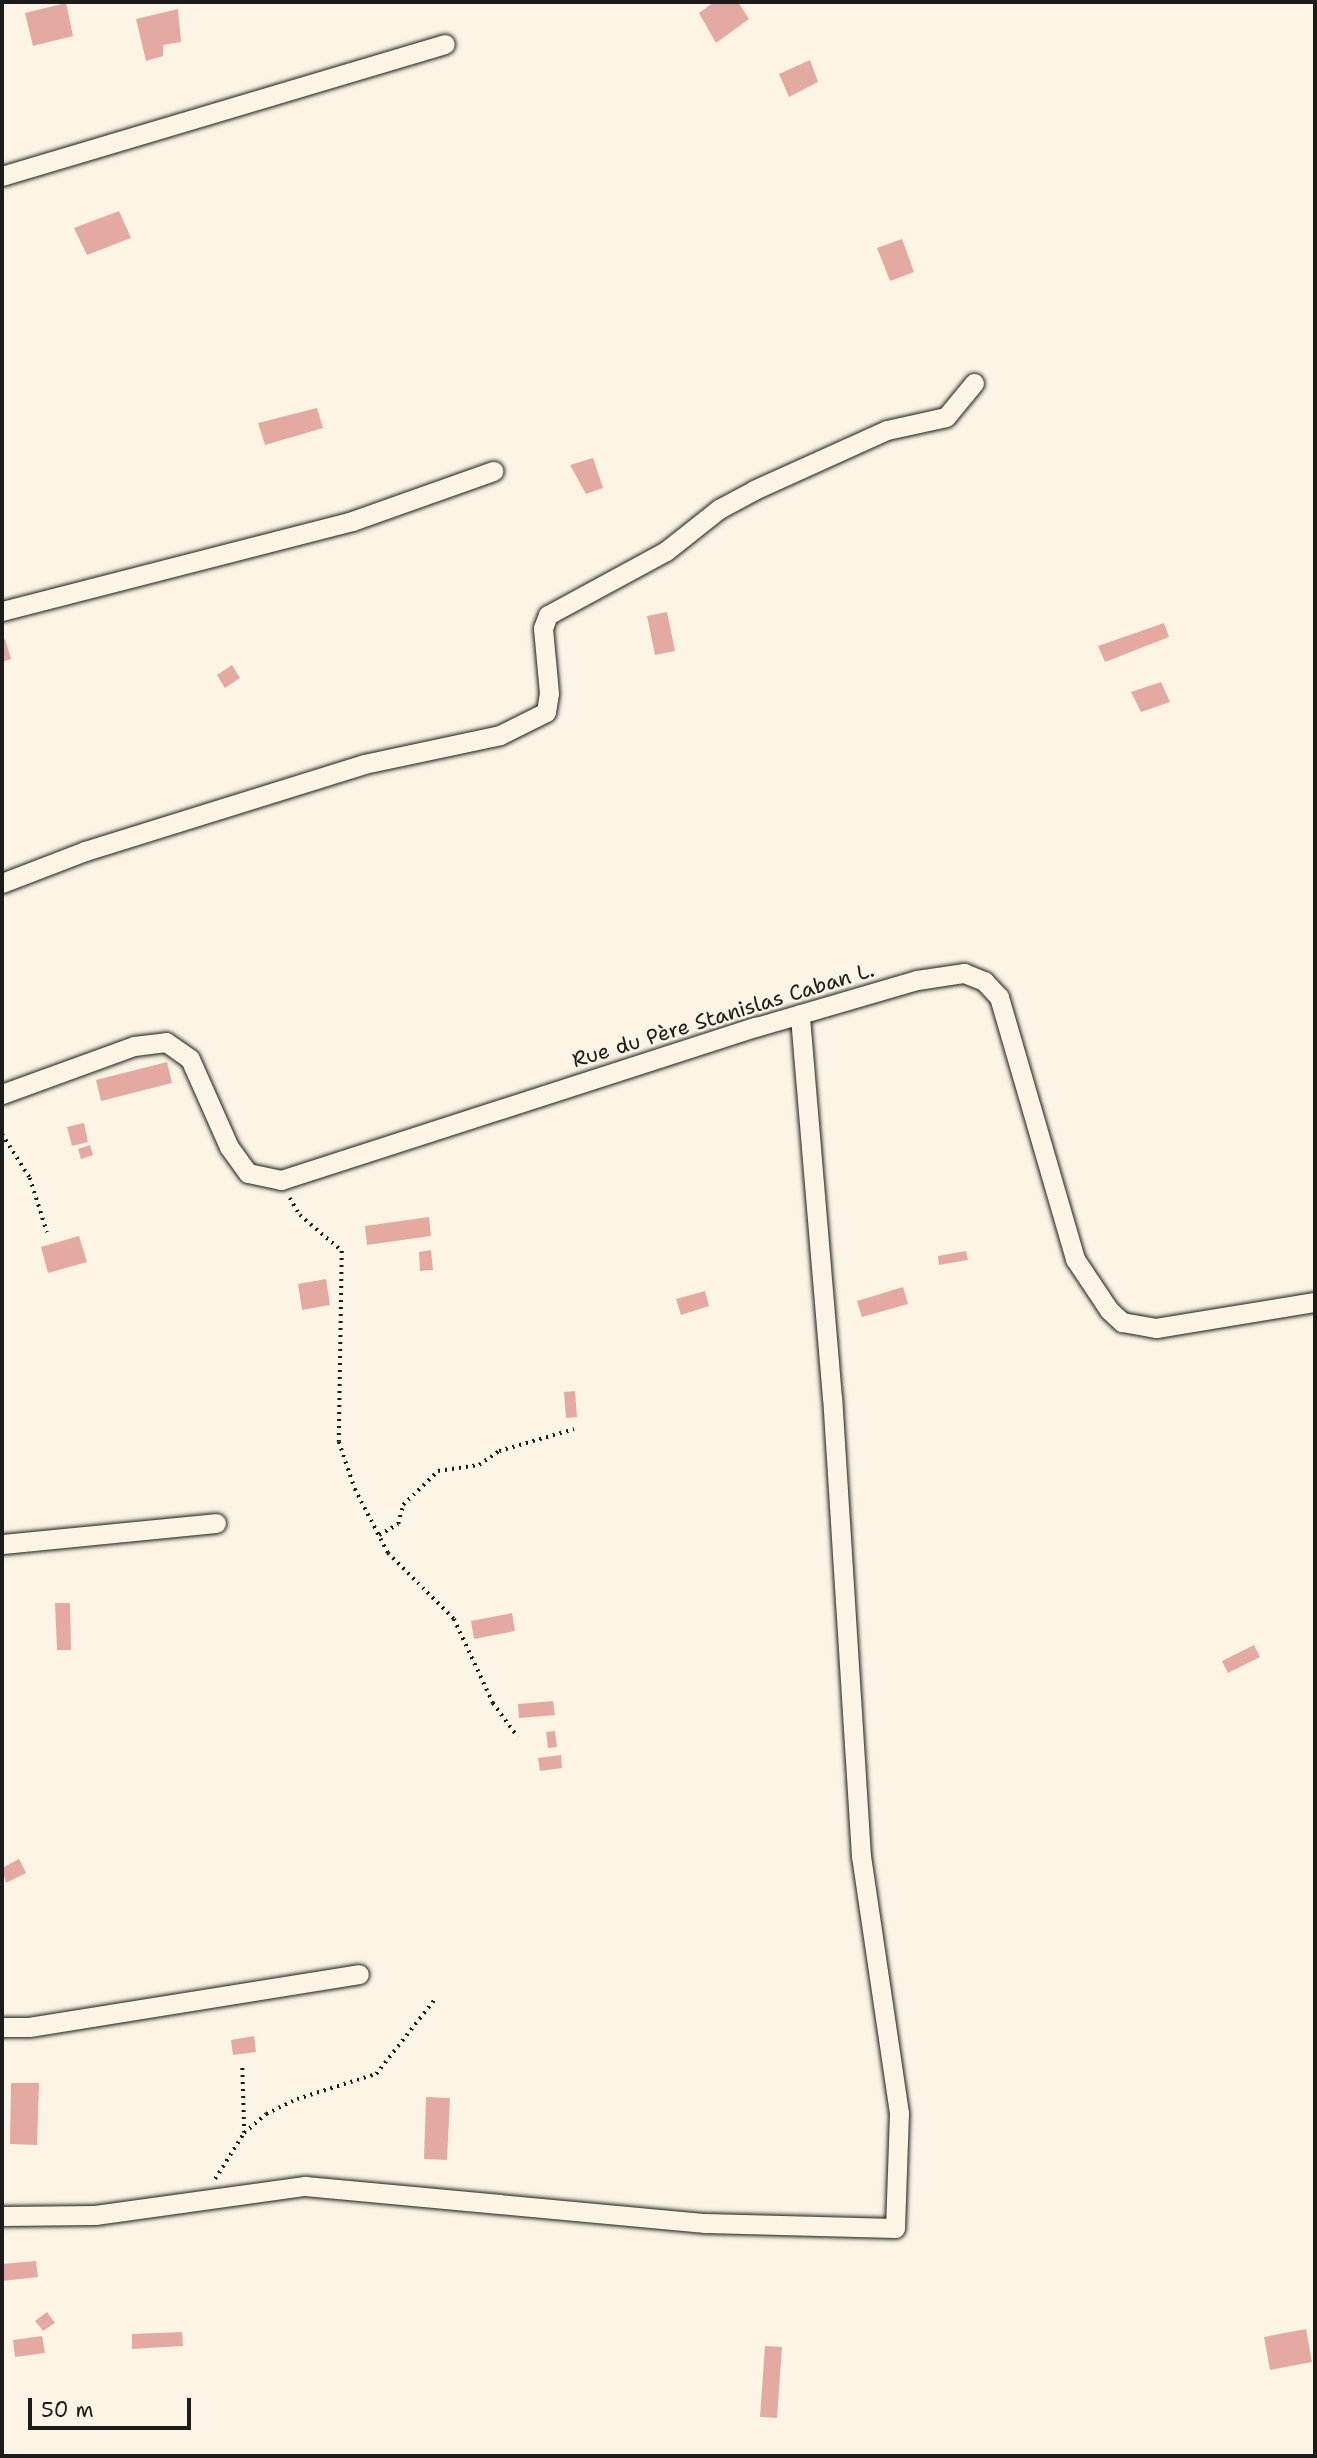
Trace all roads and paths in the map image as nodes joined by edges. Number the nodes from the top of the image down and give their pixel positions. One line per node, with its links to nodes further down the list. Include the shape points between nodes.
1 (445, 44): 2 (street)
2 (2, 176)
3 (974, 383): 6 (street, via 946,417 887,430 754,490 719,509 666,551 548,615 543,628 550,693 546,712 500,735 364,764 85,851)
4 (493, 471): 5 (street, via 352,521)
5 (2, 611)
6 (2, 883)
7 (800, 1014): 10 (street, Rue du Père Stanislas Caban L.); 12 (street, Rue du Père Stanislas Caban L., via 917,980 952,974 976,976 999,997 1074,1259 1109,1310 1122,1322 1156,1328); 23 (street, via 832,1398 861,1856 899,2113 895,2228 705,2223 305,2186)
8 (2, 1094): 10 (street, via 134,1046 166,1042 190,1059 229,1147 248,1172)
9 (2, 1134): 11 (path, via 30,1178)
10 (281, 1180): 15 (path, via 300,1215 342,1251 339,1442)
11 (47, 1232)
12 (1315, 1302)
13 (574, 1429): 15 (path, via 499,1451 479,1465 438,1471 403,1505 398,1524)
14 (216, 1522): 16 (street)
15 (379, 1535): 17 (path, via 388,1553 454,1619 493,1703)
16 (2, 1544)
17 (518, 1737)
18 (359, 1974): 20 (street, via 29,2027)
19 (435, 1999): 22 (path, via 376,2074 297,2099 266,2114)
20 (2, 2027)
21 (242, 2064): 22 (path)
22 (244, 2133): 23 (path)
23 (201, 2202): 24 (street, via 95,2215)
24 (2, 2216)

